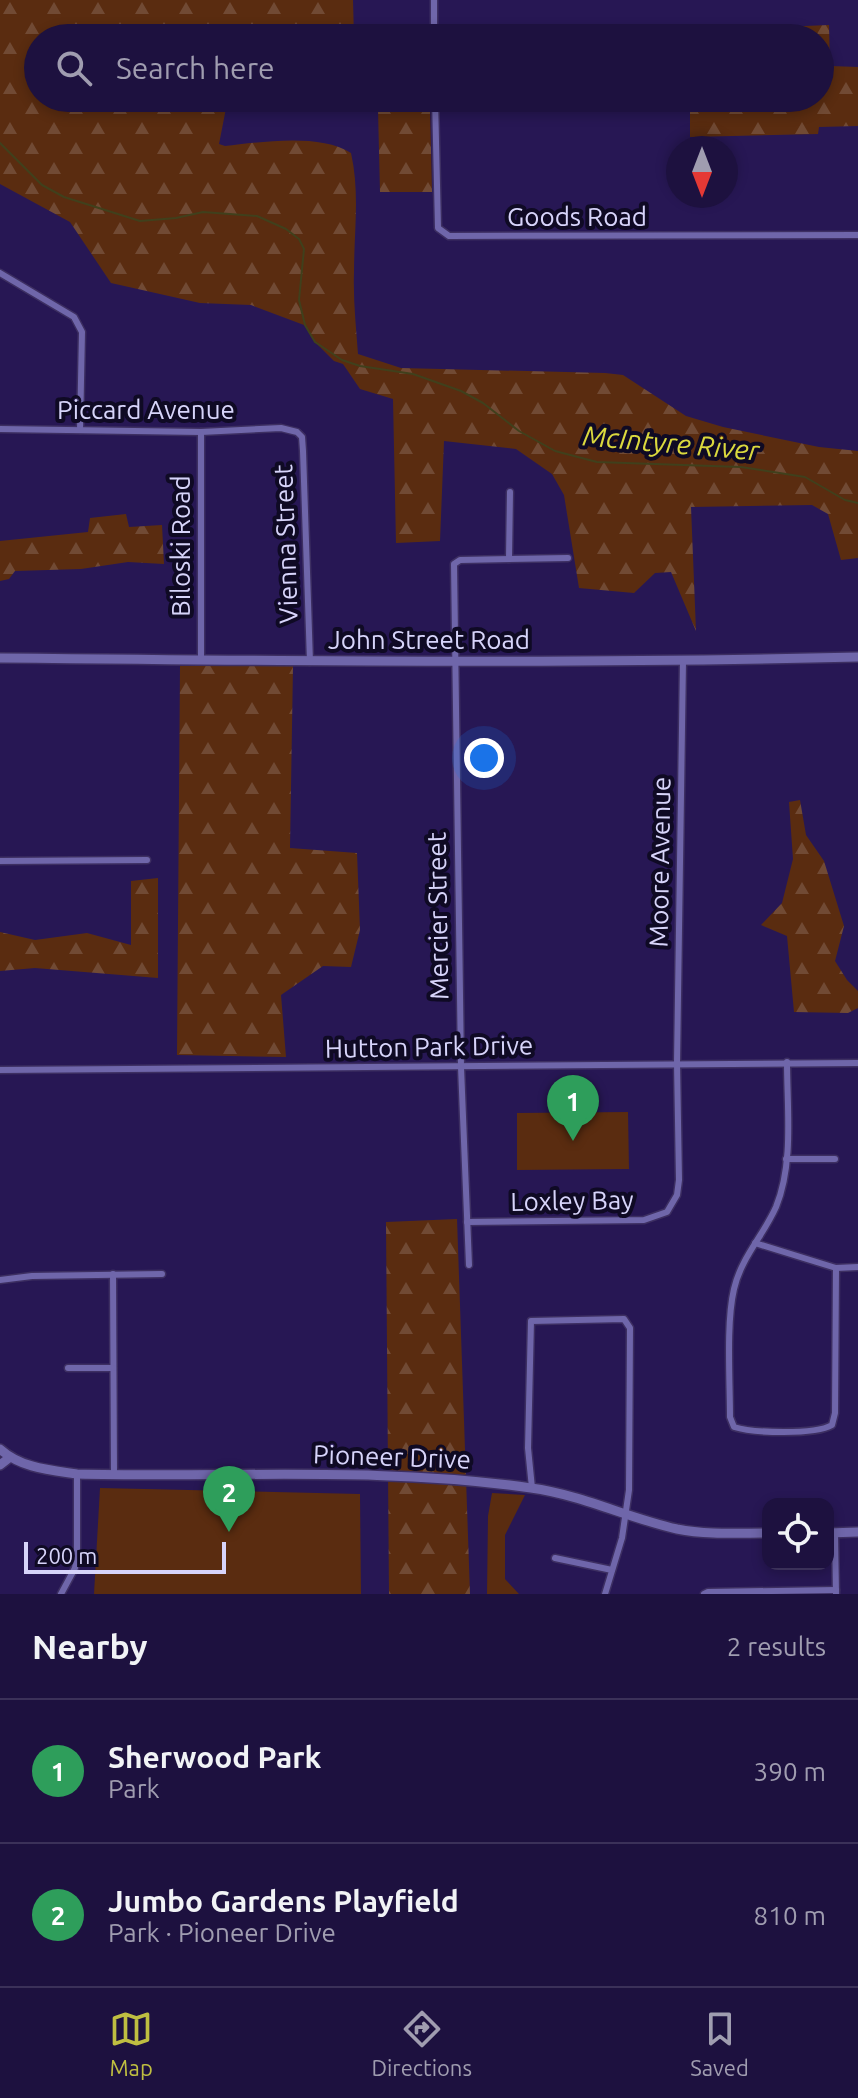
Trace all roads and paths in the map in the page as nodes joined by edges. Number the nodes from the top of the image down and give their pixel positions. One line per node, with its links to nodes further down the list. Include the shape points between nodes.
1 (434, 0): 2 (street)
2 (434, 24)
3 (435, 112): 4 (street, Goods Road, via 436,194 441,232 449,236)
4 (858, 235)
5 (0, 273): 7 (street, via 74,317 82,332)
6 (0, 429): 7 (street, Piccard Avenue)
7 (80, 430): 9 (street, Piccard Avenue)
8 (291, 430): 9 (street, Piccard Avenue); 17 (street, Vienna Street, via 302,437)
9 (201, 432): 15 (street, Biloski Road)
10 (510, 492): 12 (street)
11 (568, 558): 12 (street)
12 (509, 559): 18 (street, Mercier Street, via 454,564)
13 (858, 657): 16 (main road, John Street Road)
14 (0, 658): 15 (main road, John Street Road)
15 (201, 660): 17 (main road, John Street Road)
16 (683, 661): 18 (main road, John Street Road); 22 (street, Moore Avenue)
17 (310, 662): 18 (main road, John Street Road)
18 (454, 662): 24 (street, Mercier Street)
19 (147, 860): 20 (street)
20 (0, 861)
21 (787, 1062): 22 (street, Hutton Park Drive); 23 (street, Hutton Park Drive); 26 (street)
22 (677, 1063): 24 (street, Hutton Park Drive); 28 (street, Loxley Bay, via 679,1180 667,1212 644,1220)
23 (858, 1063)
24 (461, 1067): 25 (street, Hutton Park Drive); 28 (street, Mercier Street)
25 (0, 1070)
26 (786, 1159): 27 (street); 29 (street, via 777,1205)
27 (835, 1159)
28 (467, 1222): 30 (street, Mercier Street)
29 (755, 1243): 32 (street); 32 (street, via 737,1278 731,1308 730,1417 739,1429 820,1430 832,1425)
30 (469, 1265)
31 (858, 1267): 32 (street)
32 (836, 1268)
33 (113, 1274): 34 (street); 35 (street); 37 (street)
34 (162, 1274)
35 (0, 1280)
36 (68, 1368): 37 (street)
37 (113, 1368): 42 (street)
38 (0, 1449): 39 (main road)
39 (9, 1458): 40 (main road); 41 (main road, Pioneer Drive)
40 (0, 1465)
41 (77, 1474): 42 (main road, Pioneer Drive); 52 (street, via 77,1555)
42 (114, 1475): 43 (main road, Pioneer Drive, via 347,1475)
43 (532, 1488): 44 (main road, Pioneer Drive); 44 (street, via 531,1321 624,1319 630,1328)
44 (626, 1513): 46 (main road, Pioneer Drive, via 705,1533); 50 (street)
45 (858, 1532): 47 (main road)
46 (762, 1533)
47 (834, 1533)
48 (555, 1558): 50 (street)
49 (834, 1568): 51 (street)
50 (612, 1570): 53 (street)
51 (836, 1592): 54 (street)
52 (61, 1594)
53 (605, 1594)
54 (704, 1594)

